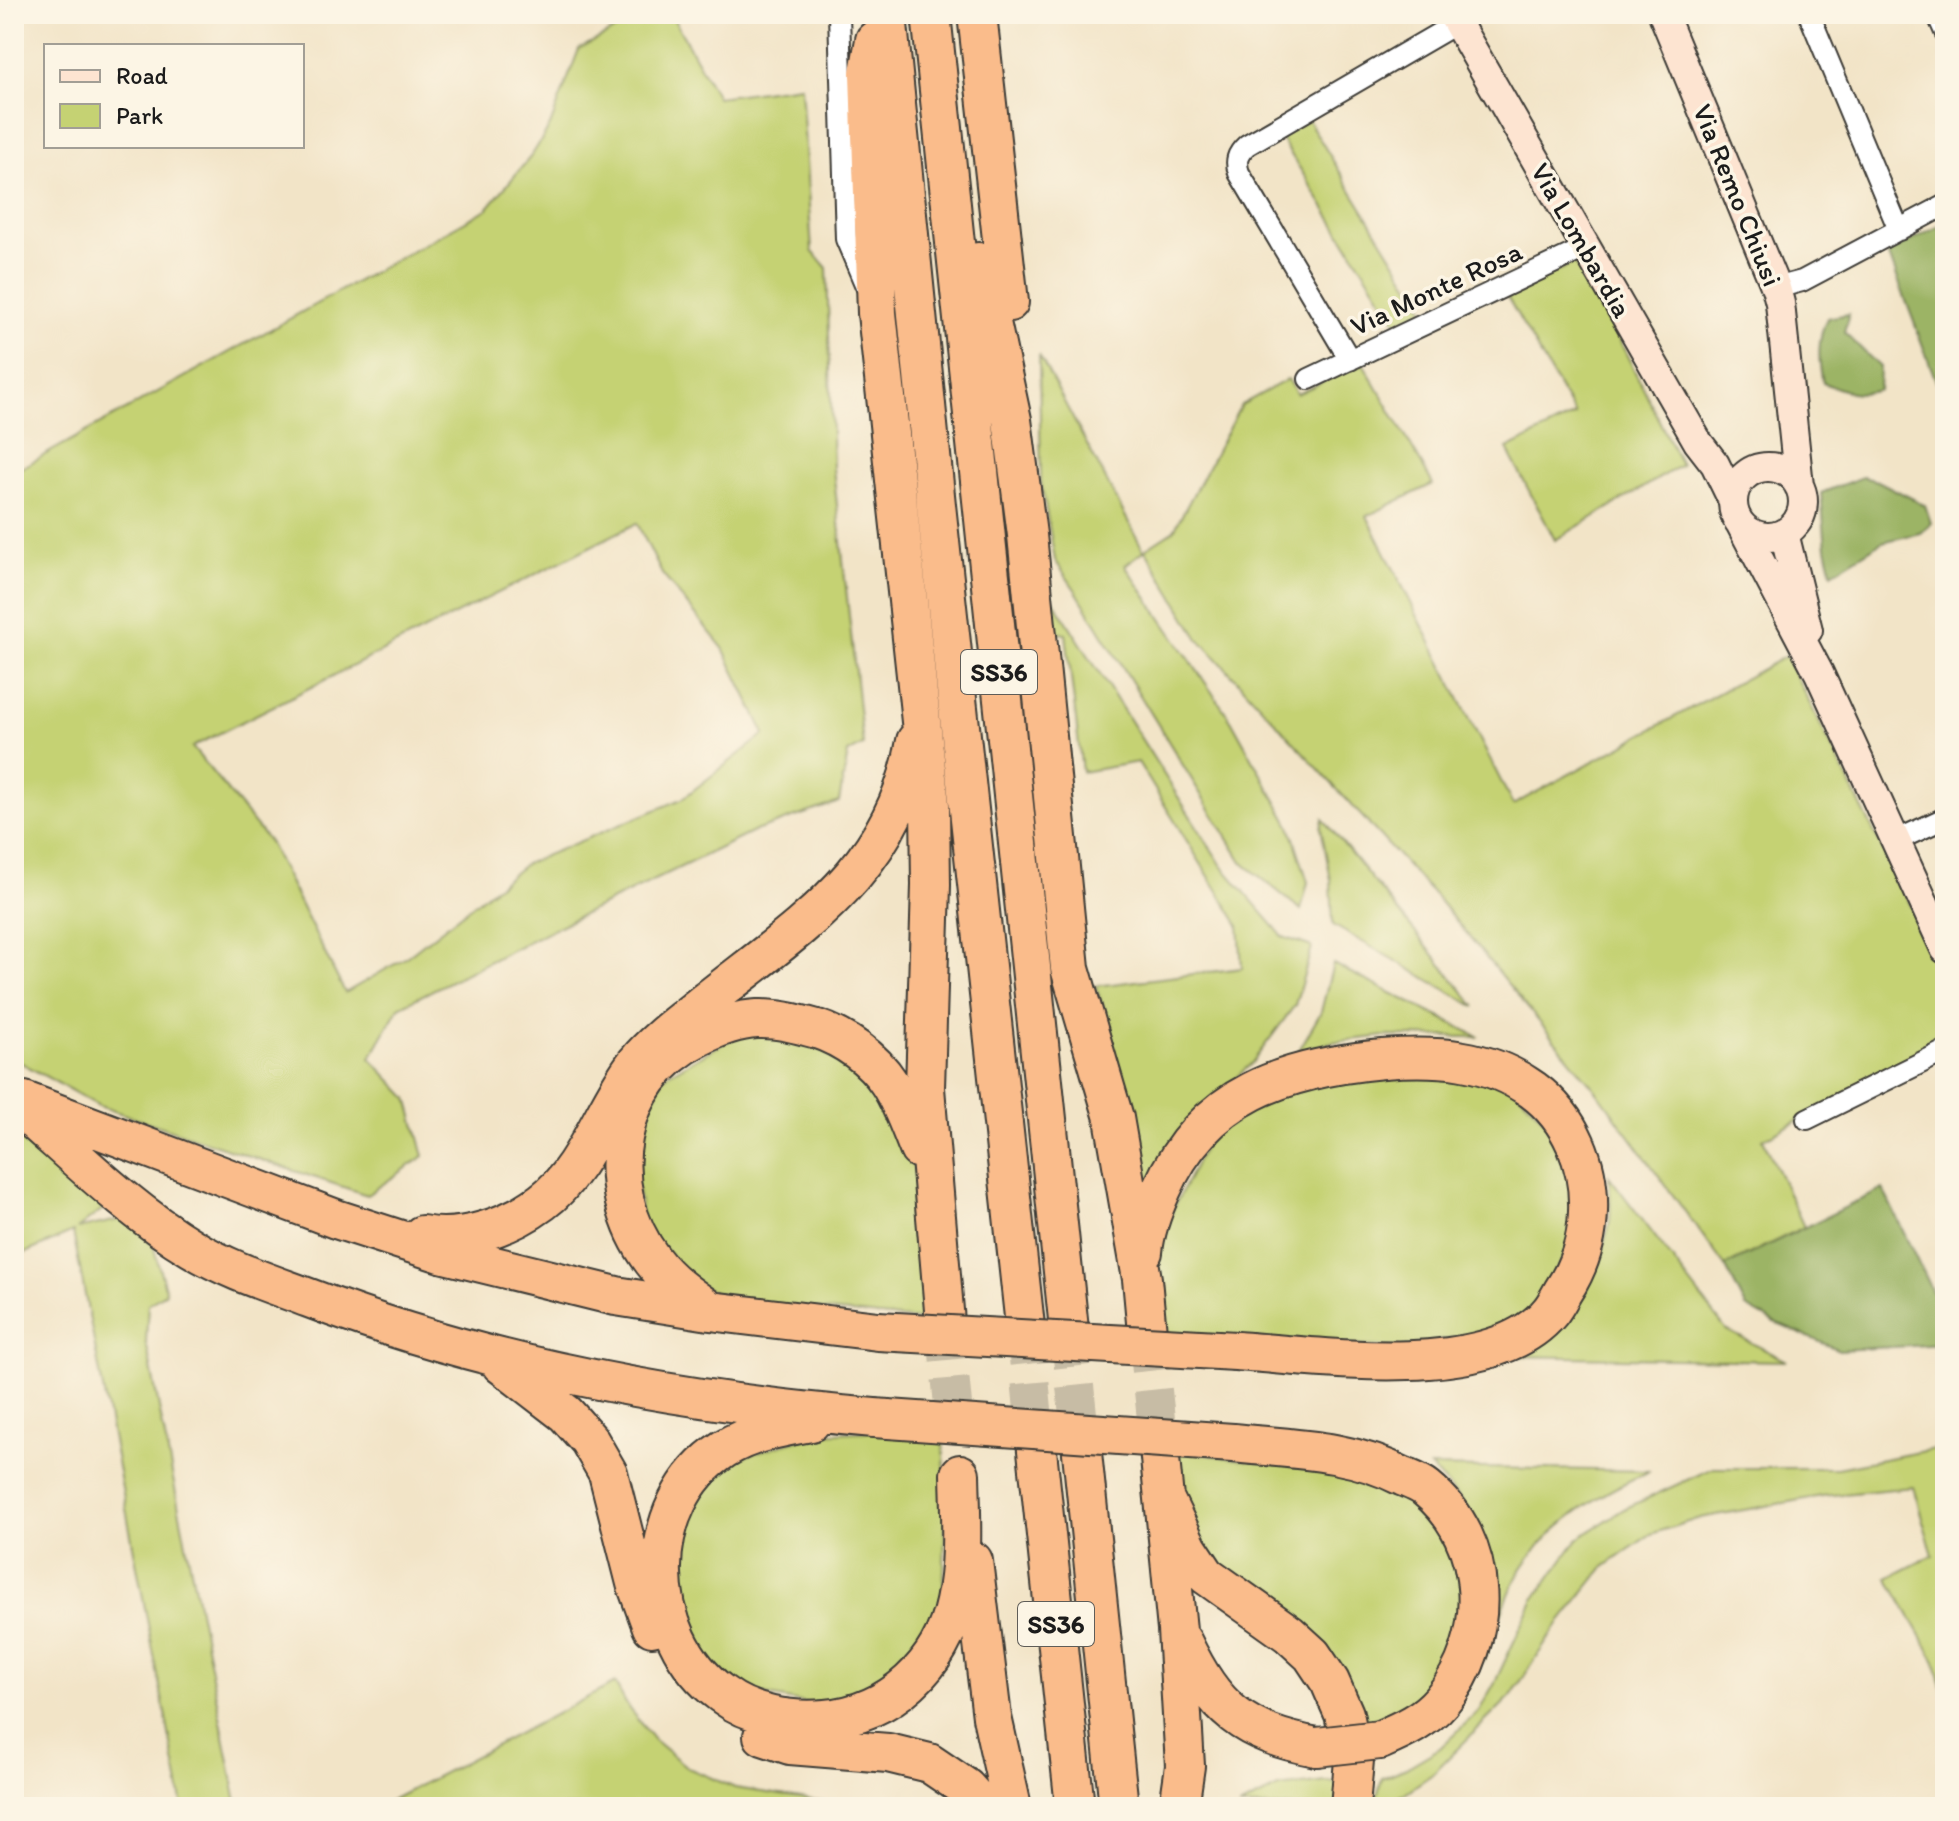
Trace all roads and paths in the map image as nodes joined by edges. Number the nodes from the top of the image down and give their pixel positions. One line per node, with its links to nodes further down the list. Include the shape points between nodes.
1 (839, 14): 15 (street, via 846,239)
2 (880, 14): 15 (highway, via 869,73)
3 (887, 14): 38 (highway, SS36)
4 (977, 14): 18 (highway, via 1017,374)
5 (1663, 14): 14 (street, Via Remo Chiusi)
6 (1809, 14): 12 (street)
7 (1937, 14): 10 (street)
8 (1455, 18): 13 (street, Via Lombardia); 16 (street, via 1239,152 1239,173)
9 (932, 25): 18 (highway); 39 (highway, SS36)
10 (1945, 32)
11 (1945, 205): 12 (street)
12 (1899, 230): 14 (street, via 1802,281)
13 (1587, 247): 16 (street, Via Monte Rosa); 20 (street, Via Lombardia)
14 (1776, 288): 19 (street, Via Remo Chiusi)
15 (877, 313): 26 (highway)
16 (1350, 360): 17 (street, Via Monte Rosa)
17 (1309, 379)
18 (1012, 420): 35 (highway, via 1070,968 1114,1118)
19 (1792, 431): 21 (street, via 1784,452); 22 (street, Via Remo Chiusi)
20 (1715, 464): 21 (street, via 1734,471); 23 (street, Via Lombardia)
21 (1756, 470): 22 (street, via 1780,470); 23 (street, via 1740,481)
22 (1799, 486): 24 (street, via 1802,511)
23 (1736, 512): 24 (street, via 1748,531 1761,536); 25 (street, Via Lombardia)
24 (1784, 533): 25 (street, Via Lombardia)
25 (1819, 673): 28 (street, Via Lombardia)
26 (921, 711): 33 (highway, via 911,768 878,846 814,915 637,1062 570,1172 545,1201 513,1220 472,1234 430,1237); 34 (highway, via 931,859 925,1088)
27 (1945, 818): 28 (street)
28 (1895, 841): 29 (street, Via Lombardia)
29 (1945, 949)
30 (1945, 1051): 32 (street)
31 (14, 1100): 33 (highway); 41 (highway, via 119,1194 193,1248 363,1319)
32 (1807, 1119)
33 (336, 1219): 36 (highway, via 470,1260 616,1296)
34 (937, 1243): 36 (highway, via 919,1150 906,1116 888,1081 860,1051 793,1022 756,1019 718,1027 657,1067 633,1101 621,1142 622,1188 633,1225 652,1260); 37 (highway)
35 (1142, 1279): 36 (highway, bridge, via 1144,1238 1179,1156 1202,1125 1241,1096 1291,1075 1347,1062 1406,1057 1469,1060 1533,1090 1560,1115 1585,1173 1585,1244 1549,1313 1520,1336 1480,1351 1412,1362 878,1331); 40 (highway)
36 (710, 1311)
37 (945, 1322)
38 (1025, 1326)
39 (1069, 1329)
40 (1147, 1333)
41 (493, 1358): 42 (highway, via 653,1391); 50 (highway, via 566,1414 589,1440 608,1473 636,1583 661,1651 690,1688 747,1731 790,1745 888,1753 929,1763)
42 (860, 1417): 47 (highway, via 763,1432 724,1449 696,1475 674,1508 662,1548 665,1604 673,1633 693,1667 722,1695 758,1713 799,1721 847,1717 889,1700 919,1674 945,1634 955,1602); 49 (highway, bridge, via 1346,1454 1425,1487 1448,1512 1475,1572 1480,1606 1474,1642 1440,1703 1412,1726 1380,1740 1317,1747 1276,1739 1244,1723 1217,1700)
43 (956, 1436): 47 (highway)
44 (1036, 1441): 52 (highway, SS36)
45 (1081, 1443): 53 (highway, SS36)
46 (1159, 1448): 48 (highway)
47 (960, 1474): 51 (highway, via 992,1717)
48 (1164, 1498): 49 (highway); 55 (highway, via 1206,1575 1289,1634 1330,1682 1354,1760)
49 (1177, 1630): 54 (highway, via 1185,1766)
50 (983, 1807)
51 (1012, 1807)
52 (1075, 1807)
53 (1119, 1807)
54 (1179, 1807)
55 (1350, 1807)

